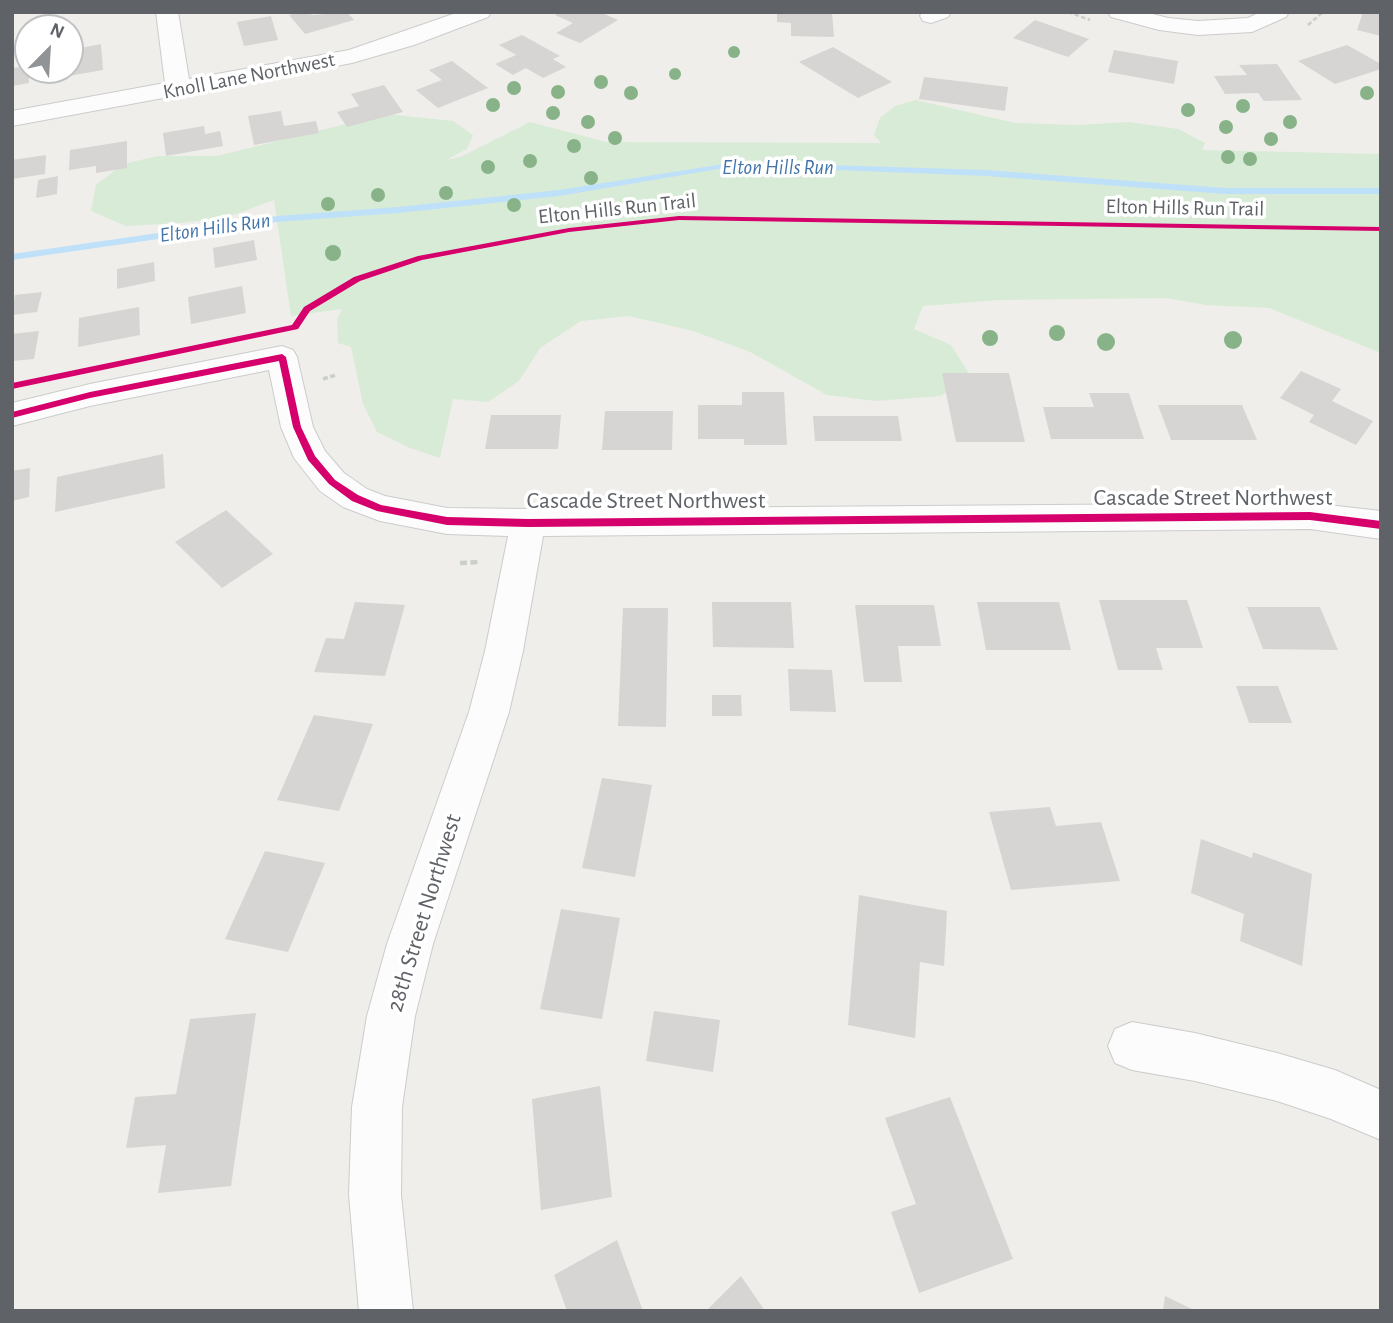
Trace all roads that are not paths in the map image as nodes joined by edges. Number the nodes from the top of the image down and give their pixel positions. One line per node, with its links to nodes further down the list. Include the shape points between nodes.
1 (167, 12): 5 (street)
2 (480, 12): 5 (street, Knoll Lane Northwest, via 352,56)
3 (1119, 12): 4 (street, via 1198,28 1252,25)
4 (1278, 12)
5 (178, 89): 6 (street, Knoll Lane Northwest)
6 (12, 119)
7 (12, 415): 8 (street, Cascade Street Northwest, via 282,357 298,427 311,458 332,482 355,498 380,508 447,521)
8 (528, 523): 9 (street, Cascade Street Northwest, via 1310,516); 12 (street, 28th Street Northwest, via 489,712 410,944 391,1016 376,1120 375,1195)
9 (1381, 525)
10 (1132, 1046): 11 (street, via 1277,1077)
11 (1381, 1115)
12 (386, 1311)

